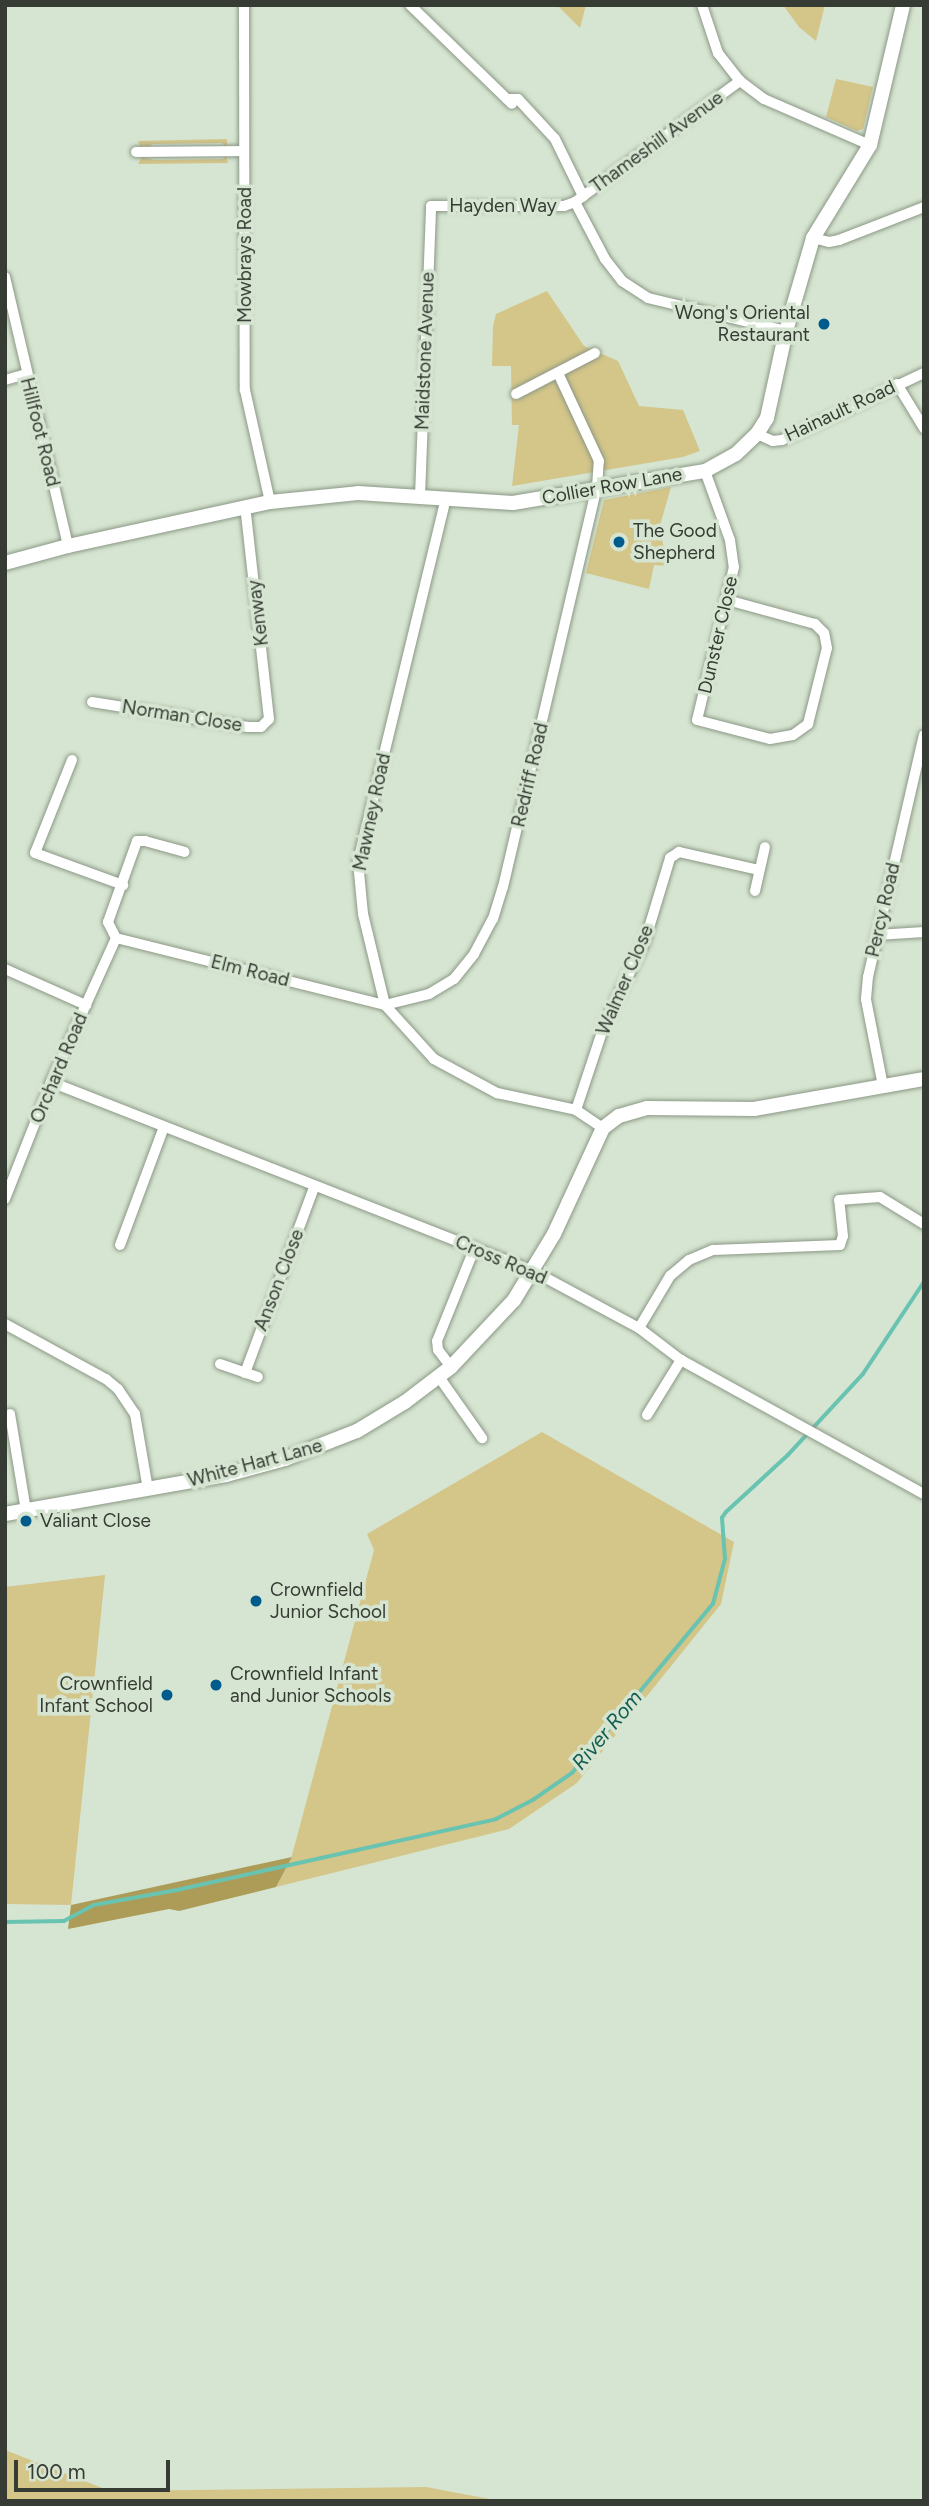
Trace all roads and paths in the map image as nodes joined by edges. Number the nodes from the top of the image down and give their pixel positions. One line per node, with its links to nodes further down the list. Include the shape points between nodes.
1 (244, 5): 7 (street, Mowbrays Road)
2 (410, 5): 9 (street, via 510,101 518,99 555,138)
3 (702, 5): 5 (street, via 718,53)
4 (903, 5): 6 (main road, Collier Row Lane)
5 (740, 81): 6 (street, via 764,99); 9 (street, Thameshill Avenue)
6 (870, 145): 12 (main road, Collier Row Lane)
7 (244, 151): 8 (street); 28 (street, Mowbrays Road, via 245,390)
8 (136, 152)
9 (579, 199): 10 (street, Hayden Way, via 564,206); 14 (street, via 611,266 622,281 648,298)
10 (431, 206): 26 (street, Maidstone Avenue)
11 (924, 206): 12 (street, via 839,240)
12 (813, 238): 14 (main road, Collier Row Lane)
13 (5, 277): 18 (street, Hillfoot Road)
14 (786, 331): 23 (main road, Collier Row Lane, via 767,418)
15 (595, 353): 16 (street)
16 (558, 373): 21 (street); 25 (street, Redriff Road, via 599,461)
17 (924, 373): 20 (street, Hainault Road)
18 (26, 374): 19 (street); 30 (street, Hillfoot Road)
19 (5, 380)
20 (897, 384): 22 (street); 23 (street, Hainault Road, via 782,440)
21 (516, 394)
22 (924, 428)
23 (757, 434): 24 (main road, Collier Row Lane, via 736,454)
24 (705, 471): 25 (main road, Collier Row Lane); 32 (street, Dunster Close, via 730,540 734,567)
25 (597, 487): 27 (main road, Collier Row Lane, via 513,503); 47 (street, Redriff Road, via 493,919 454,979 429,994)
26 (420, 496): 27 (main road, Collier Row Lane); 28 (main road, Collier Row Lane, via 358,493)
27 (446, 498): 47 (street, Mawney Road, via 358,862 363,914)
28 (270, 502): 29 (main road, Collier Row Lane)
29 (245, 506): 30 (main road, Collier Row Lane); 34 (street, Kenway)
30 (68, 546): 31 (main road, Collier Row Lane)
31 (5, 563)
32 (727, 600): 32 (street, Dunster Close, via 697,720 770,738 793,735 808,724 827,648 824,633 815,624)
33 (92, 702): 34 (street, Norman Close, via 248,727 261,727)
34 (269, 719)
35 (924, 735): 43 (street, Percy Road)
36 (72, 760): 40 (street, via 35,853)
37 (765, 847): 39 (street)
38 (185, 852): 40 (street, via 137,841)
39 (759, 870): 41 (street); 51 (street, Walmer Close, via 679,852 670,858 645,941 606,1023)
40 (123, 885): 44 (street, via 108,922)
41 (755, 891)
42 (924, 932): 43 (street)
43 (877, 935): 50 (street, Percy Road, via 866,999)
44 (116, 938): 46 (street, Orchard Road); 47 (street, Elm Road)
45 (5, 969): 46 (street)
46 (86, 1005): 49 (street, Orchard Road)
47 (385, 1005): 51 (street, Mawney Road, via 434,1059 497,1093)
48 (924, 1079): 50 (main road)
49 (51, 1082): 52 (street, Cross Road); 55 (street, Orchard Road)
50 (883, 1086): 53 (main road, via 754,1109 638,1110)
51 (576, 1110): 53 (street, Mawney Road)
52 (164, 1128): 54 (street, Cross Road); 57 (street)
53 (603, 1128): 59 (main road, White Hart Lane)
54 (314, 1187): 58 (street, Cross Road); 65 (street, Anson Close)
55 (5, 1199)
56 (924, 1224): 61 (street, via 880,1197 839,1200 840,1245 713,1250 689,1259 670,1276)
57 (120, 1245)
58 (475, 1247): 59 (street, Cross Road); 64 (street, via 437,1341)
59 (533, 1271): 61 (street, Cross Road); 64 (main road, White Hart Lane, via 513,1300)
60 (5, 1324): 70 (street, via 118,1389 135,1414)
61 (639, 1328): 62 (street, Cross Road)
62 (681, 1360): 68 (street); 71 (street, Cross Road)
63 (220, 1364): 65 (street)
64 (445, 1372): 69 (street); 70 (main road, White Hart Lane, via 357,1431 311,1451 226,1475)
65 (245, 1373): 66 (street)
66 (258, 1377)
67 (10, 1414): 72 (street)
68 (647, 1415)
69 (482, 1438)
70 (148, 1489): 72 (main road, White Hart Lane)
71 (924, 1494)
72 (26, 1511): 73 (main road, White Hart Lane)
73 (5, 1514)

